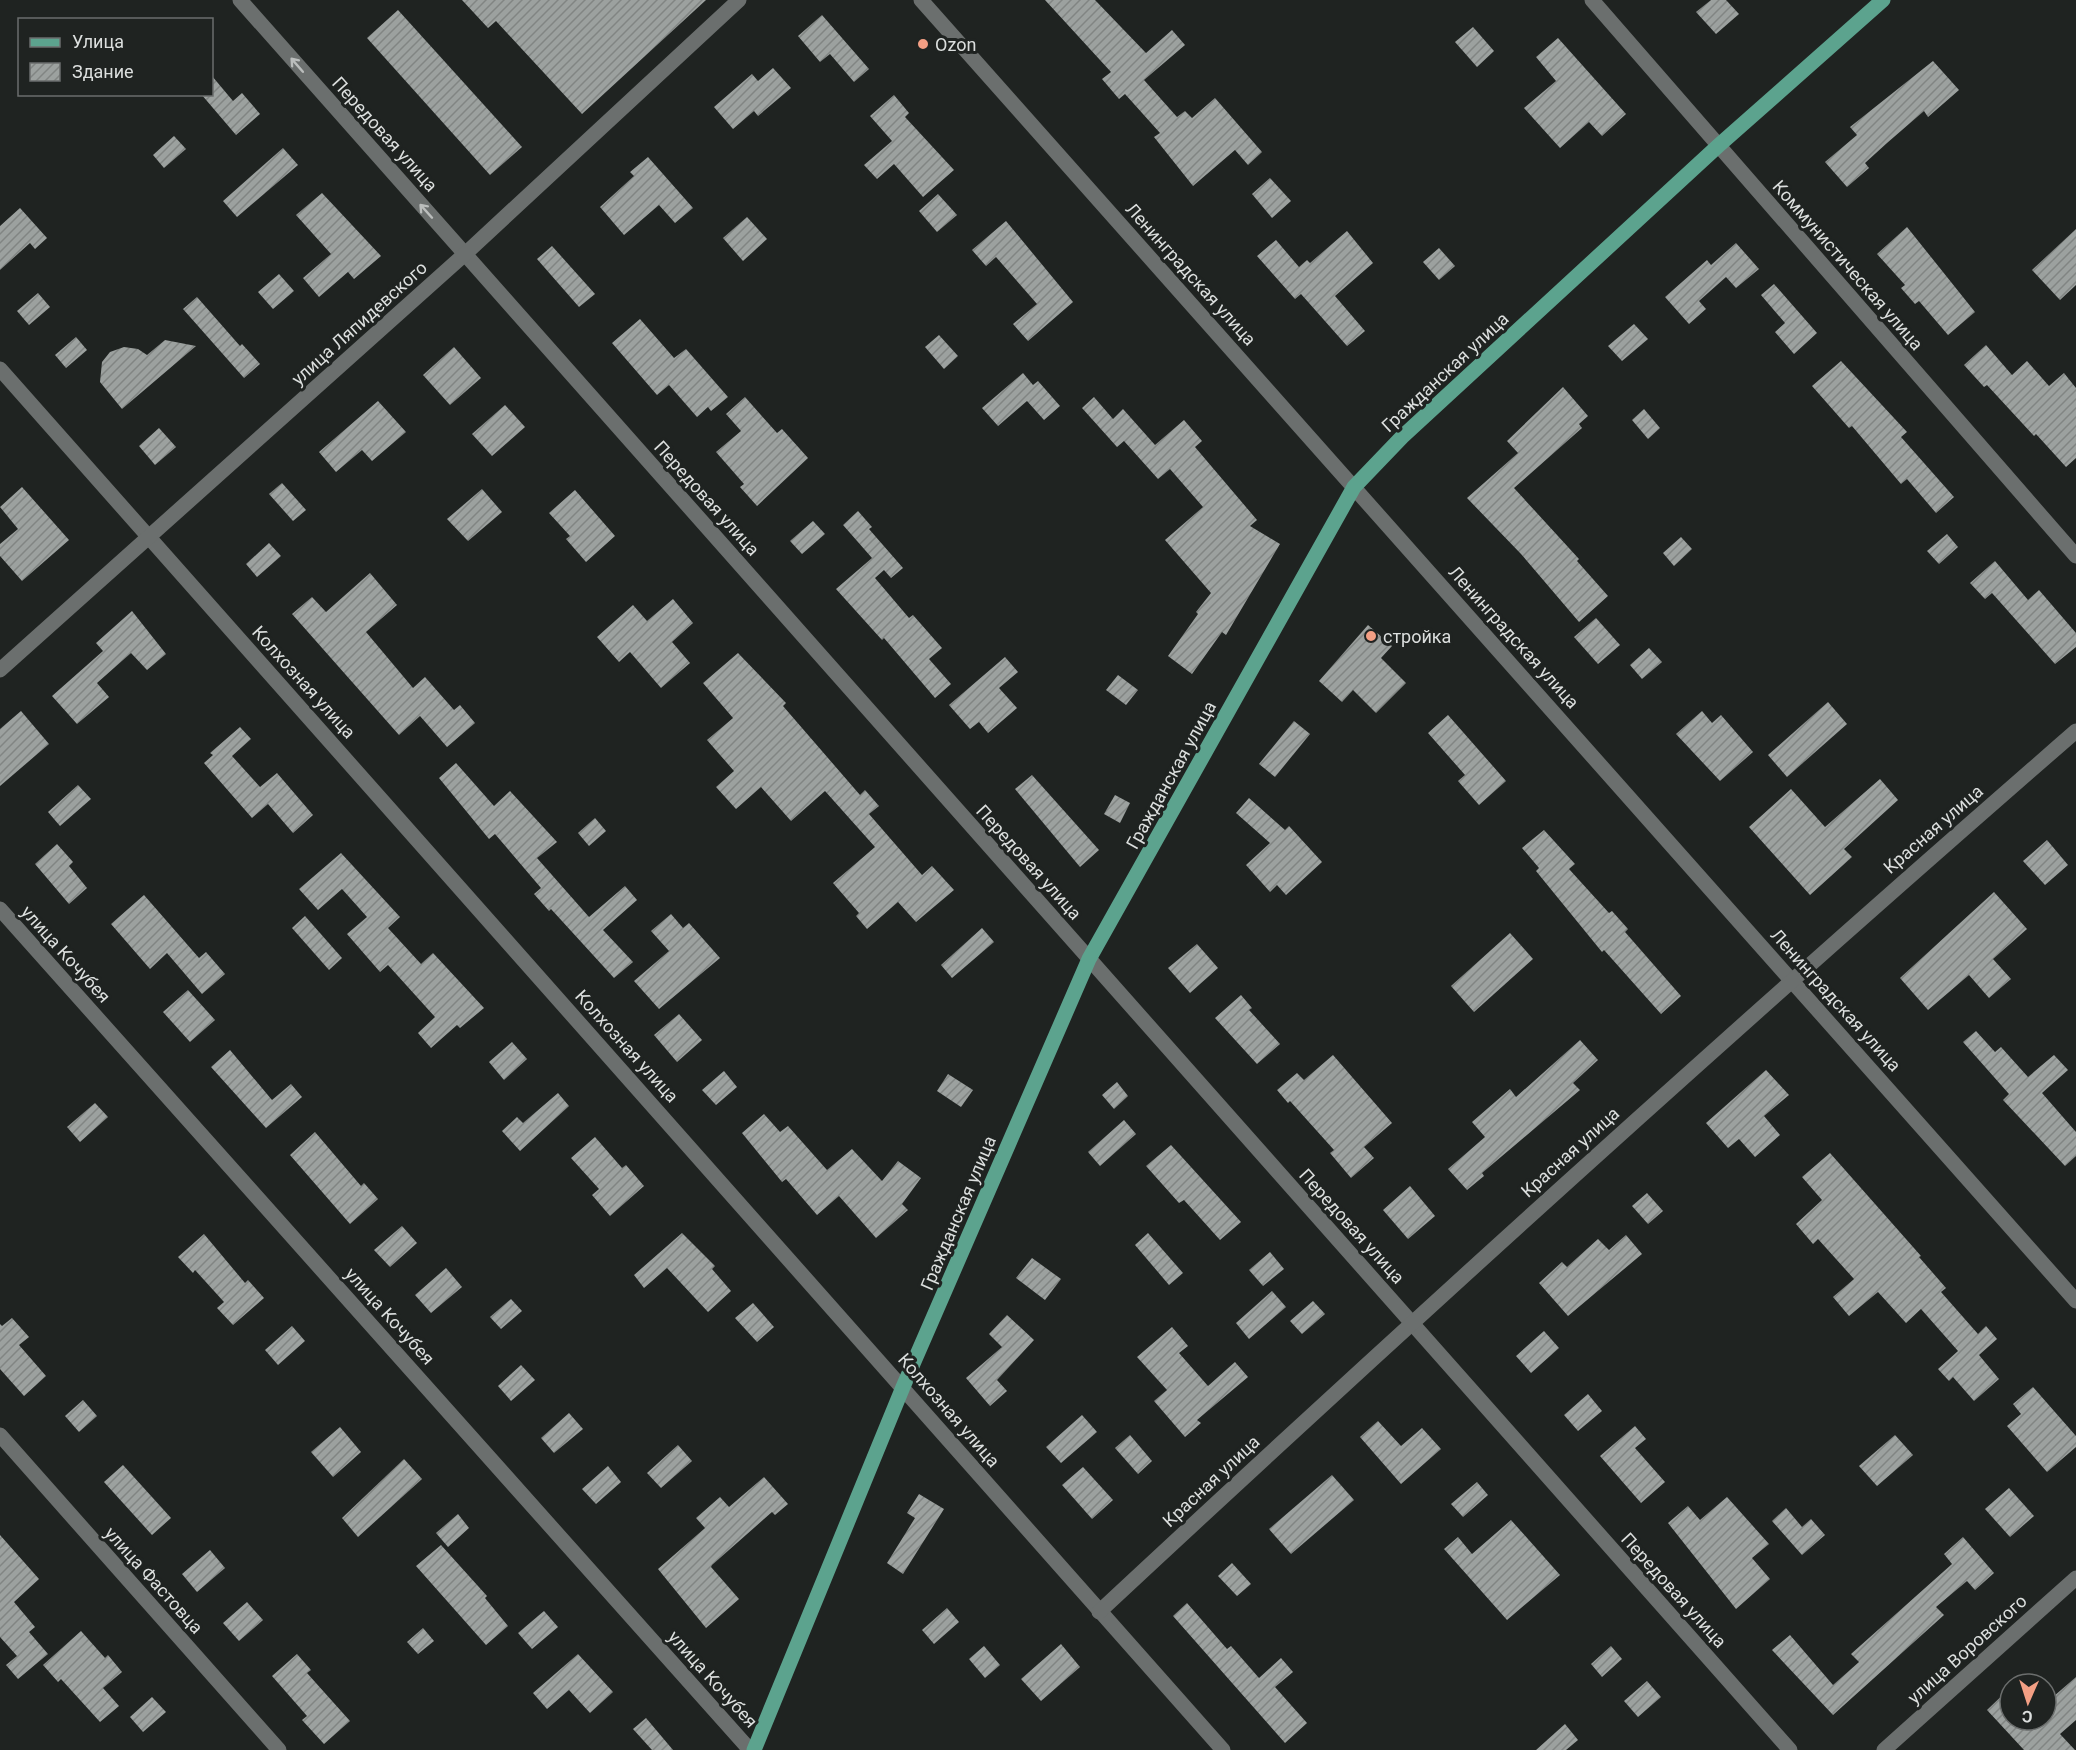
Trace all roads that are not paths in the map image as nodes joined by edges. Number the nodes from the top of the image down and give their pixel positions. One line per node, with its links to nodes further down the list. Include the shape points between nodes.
1 (240, 0): 7 (street, Передовая улица, one-way to 1)
2 (739, 0): 7 (street, улица Ляпидевского)
3 (921, 0): 9 (street, Ленинградская улица)
4 (1592, 0): 6 (street, Коммунистическая улица)
5 (1883, 0): 6 (main road, Гражданская улица)
6 (1718, 146): 9 (main road, Гражданская улица, via 1402,437); 11 (street, Коммунистическая улица)
7 (465, 254): 10 (street, улица Ляпидевского); 15 (street, Передовая улица)
8 (0, 369): 10 (street, Колхозная улица)
9 (1354, 487): 15 (main road, Гражданская улица); 16 (street, Ленинградская улица)
10 (149, 537): 12 (street, улица Ляпидевского); 19 (street, Колхозная улица)
11 (2076, 555)
12 (0, 670)
13 (2076, 731): 16 (street, Красная улица)
14 (0, 909): 24 (street, улица Кочубея)
15 (1089, 959): 18 (street, Передовая улица); 19 (main road, Гражданская улица)
16 (1791, 979): 17 (street, Ленинградская улица); 18 (street, Красная улица)
17 (2076, 1301)
18 (1411, 1322): 22 (street, Красная улица); 26 (street, Передовая улица)
19 (903, 1387): 22 (street, Колхозная улица); 24 (main road, Гражданская улица)
20 (0, 1435): 23 (street, улица Фастовца)
21 (2076, 1578): 27 (street, улица Воровского)
22 (1099, 1612): 25 (street, Колхозная улица)
23 (279, 1750)
24 (752, 1750)
25 (1223, 1750)
26 (1790, 1750)
27 (1884, 1750)

